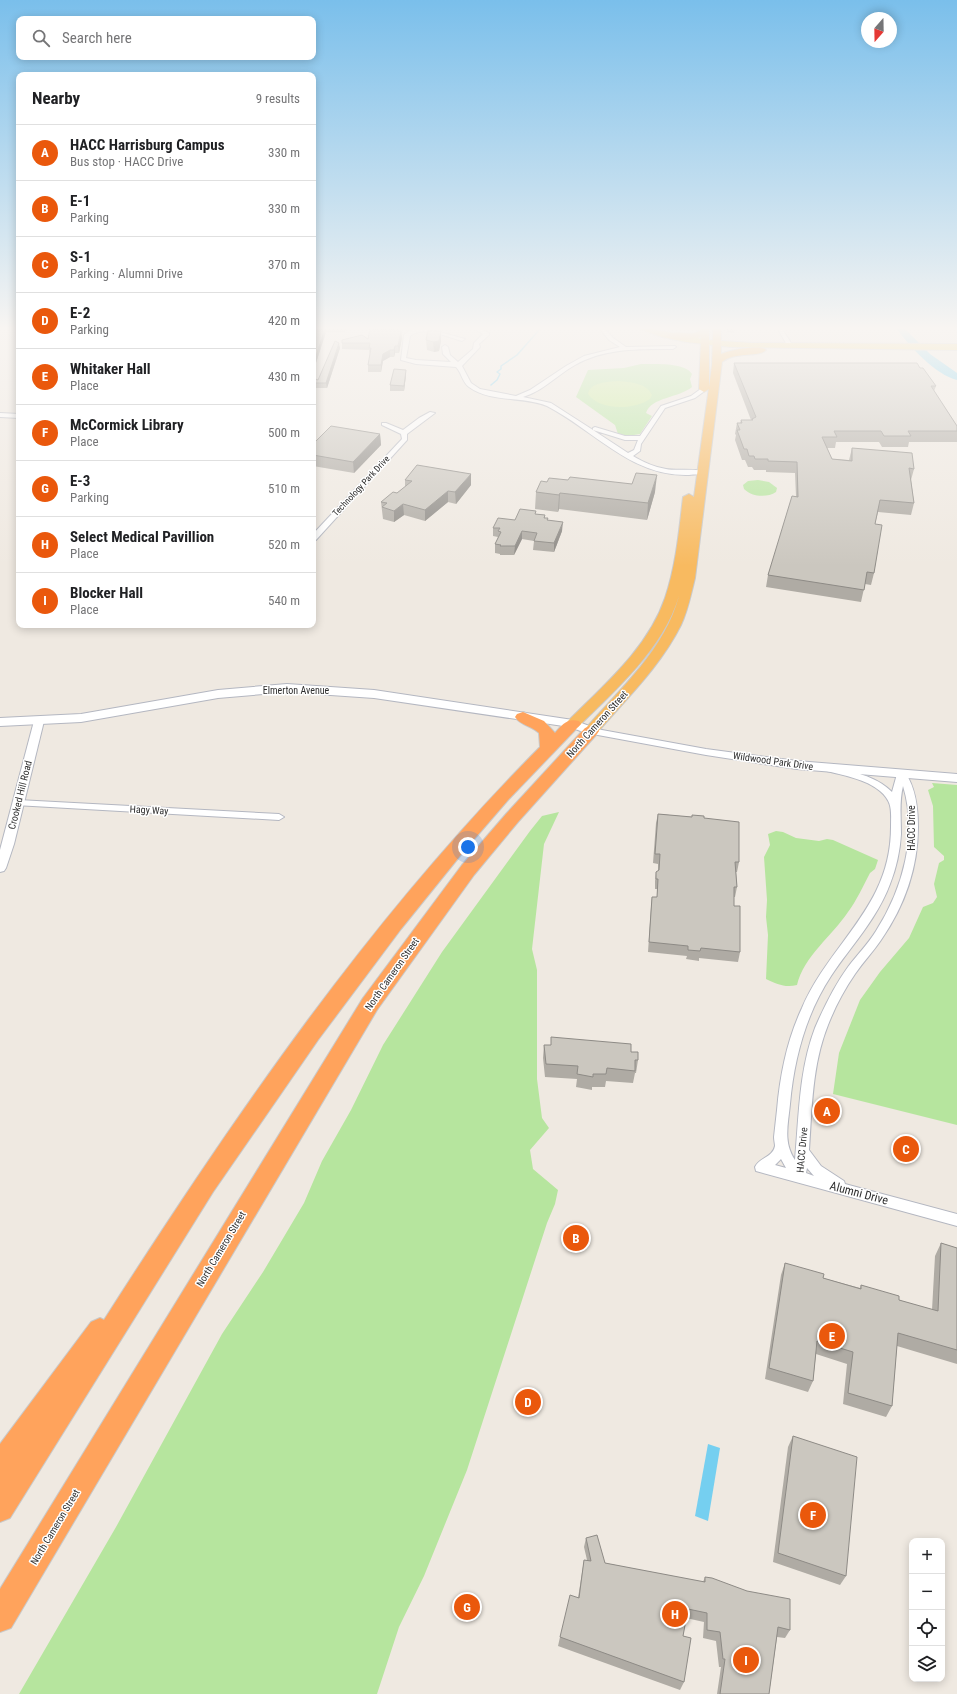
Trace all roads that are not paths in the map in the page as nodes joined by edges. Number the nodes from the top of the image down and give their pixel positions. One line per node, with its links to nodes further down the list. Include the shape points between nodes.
1 (554, 408): 8 (street)
2 (662, 408): 11 (street)
3 (703, 408): 13 (highway, North Cameron Street)
4 (710, 408): 13 (highway, North Cameron Street)
5 (432, 413): 10 (street, Technology Park Drive)
6 (0, 415): 7 (street)
7 (16, 416)
8 (576, 421): 11 (street, via 616,435); 12 (street)
9 (384, 424): 10 (street)
10 (404, 433): 14 (street, Technology Park Drive, via 405,439)
11 (642, 438): 12 (street, via 635,453)
12 (628, 456): 13 (street, via 651,468)
13 (699, 474): 18 (highway, North Cameron Street, via 674,590 665,613 644,648); 18 (highway, North Cameron Street, via 689,578 678,618 656,657)
14 (316, 535)
15 (523, 716): 17 (main road, Elmerton Avenue, via 374,694 288,688 218,694); 18 (main road, Elmerton Avenue); 19 (highway, via 546,731 550,739)
16 (0, 722): 17 (main road, Elmerton Avenue)
17 (39, 722): 23 (street, Crooked Hill Road)
18 (582, 728): 19 (highway, North Cameron Street); 20 (street, Wildwood Park Drive, via 719,754); 35 (highway, North Cameron Street, via 468,870 370,1004)
19 (548, 748): 32 (highway, North Cameron Street, via 453,850 367,958 290,1062)
20 (826, 768): 21 (street, Wildwood Park Drive); 24 (street, HACC Drive, via 875,782 888,793)
21 (902, 774): 22 (street, Wildwood Park Drive); 24 (street, HACC Drive); 28 (street, HACC Drive, via 909,784 913,817 913,845 907,875 890,918 844,982 820,1032 807,1088)
22 (957, 778)
23 (18, 803): 25 (street, Hagy Way); 26 (street, Crooked Hill Road)
24 (895, 804): 27 (street, HACC Drive, via 895,841 885,884 863,924 817,988 794,1043 786,1082)
25 (280, 817)
26 (0, 868)
27 (781, 1148): 29 (street, HACC Drive); 29 (street, Alumni Drive, via 774,1159 761,1167)
28 (803, 1152): 29 (street, HACC Drive); 30 (street, via 816,1170)
29 (800, 1178): 30 (street, Alumni Drive)
30 (847, 1191): 31 (street, Alumni Drive)
31 (957, 1220)
32 (180, 1222): 33 (highway); 34 (highway)
33 (0, 1466)
34 (0, 1508)
35 (0, 1616)

